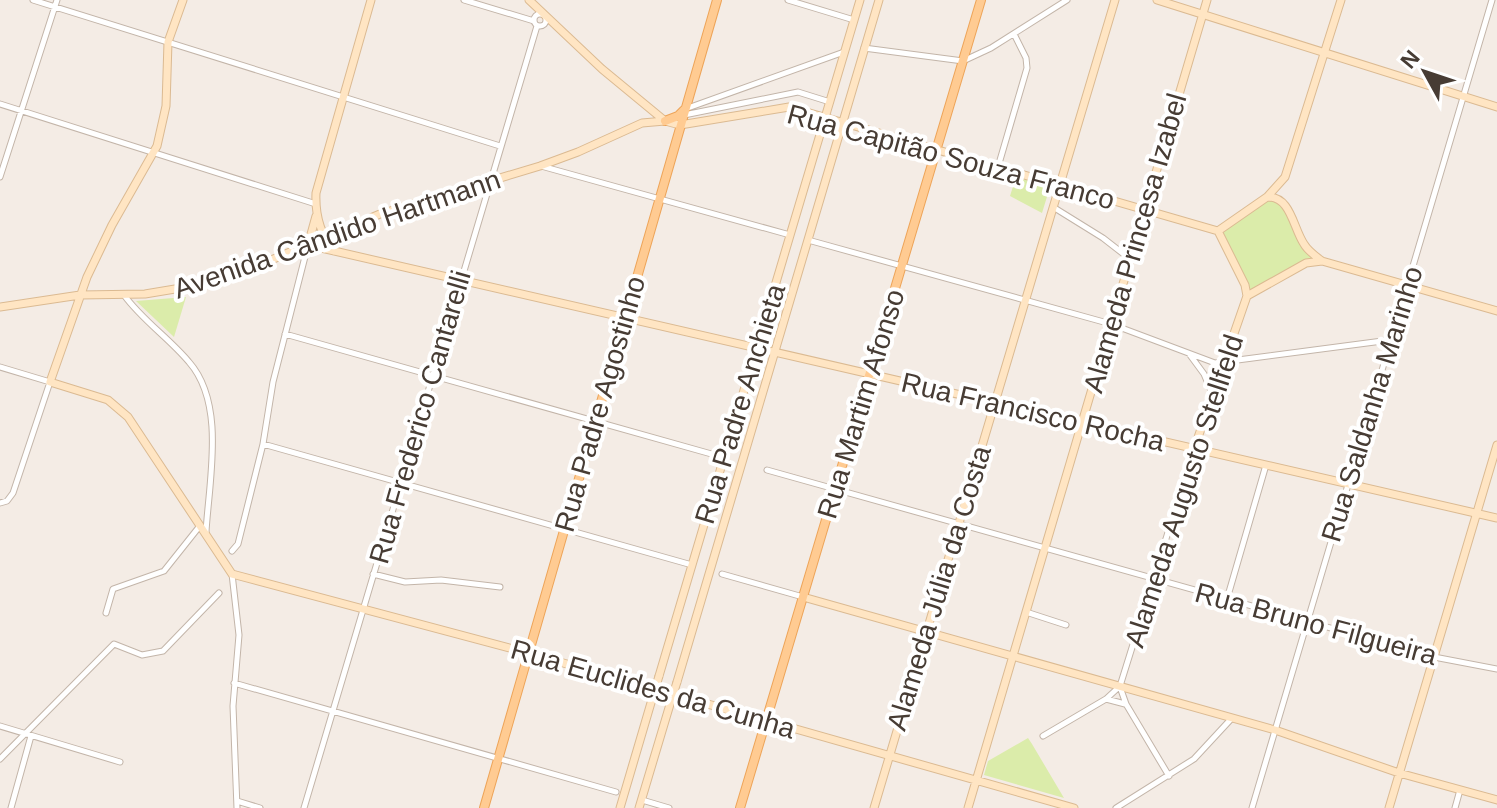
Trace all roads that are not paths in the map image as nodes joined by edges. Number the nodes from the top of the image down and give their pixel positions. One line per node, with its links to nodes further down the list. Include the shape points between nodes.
1 (33, 0): 17 (street)
2 (183, 0): 23 (street)
3 (371, 0): 29 (street)
4 (464, 0): 21 (street)
5 (529, 0): 19 (street)
6 (717, 0): 34 (main road, Rua Padre Agostinho)
7 (788, 0): 20 (street)
8 (860, 0): 20 (street, Rua Padre Anchieta)
9 (879, 0): 24 (street, Rua Padre Anchieta)
10 (981, 0): 27 (main road, Rua Martim Afonso)
11 (1067, 0): 22 (street)
12 (1115, 0): 45 (street, Alameda Júlia da Costa)
13 (1157, 0): 18 (street)
14 (1207, 0): 18 (street, Alameda Princesa Izabel)
15 (1341, 0): 26 (street)
16 (1492, 0): 28 (street, Rua Saldanha Marinho)
17 (56, 3): 23 (street); 33 (street)
18 (1203, 14): 26 (street); 50 (street, Alameda Princesa Izabel)
19 (544, 16): 21 (street, Rua Frederico Cantarelli, via 545,24); 36 (street)
20 (854, 20): 25 (street, Rua Padre Anchieta)
21 (535, 24): 38 (street, Rua Frederico Cantarelli)
22 (1014, 34): 27 (street); 42 (street, via 1027,68)
23 (168, 42): 29 (street); 40 (street, via 166,106)
24 (864, 48): 27 (street); 37 (street, Rua Padre Anchieta)
25 (845, 52): 30 (street, Rua Padre Anchieta); 34 (street)
26 (1324, 53): 28 (street); 46 (street, via 1285,177)
27 (963, 61): 39 (main road, Rua Martim Afonso)
28 (1463, 96): 32 (street); 62 (street, Rua Saldanha Marinho)
29 (343, 97): 38 (street); 48 (street)
30 (830, 102): 34 (street, via 798,92); 35 (street, Rua Padre Anchieta)
31 (0, 104): 33 (street)
32 (1497, 107)
33 (21, 111): 40 (street); 43 (street)
34 (683, 116): 35 (street, Rua Capitão Souza Franco, via 783,107); 36 (street); 36 (main road); 47 (main road, Rua Padre Agostinho)
35 (825, 118): 37 (street, Rua Capitão Souza Franco); 53 (street, Rua Padre Anchieta)
36 (665, 121): 41 (street, Avenida Cândido Hartmann, via 632,127)
37 (842, 122): 39 (street, Rua Capitão Souza Franco); 55 (street, Rua Padre Anchieta)
38 (500, 146): 44 (street, Rua Frederico Cantarelli)
39 (937, 150): 42 (street, Rua Capitão Souza Franco); 60 (main road, Rua Martim Afonso)
40 (154, 153): 48 (street); 63 (street)
41 (540, 166): 44 (street, Avenida Cândido Hartmann); 47 (street)
42 (998, 167): 45 (street, Rua Capitão Souza Franco)
43 (0, 177)
44 (489, 182): 54 (street, Avenida Cândido Hartmann, via 380,214); 61 (street, Rua Frederico Cantarelli)
45 (1059, 185): 49 (street, Alameda Júlia da Costa); 50 (street, Rua Capitão Souza Franco)
46 (1267, 197): 52 (street); 59 (street, via 1285,203 1303,243)
47 (659, 199): 53 (street); 69 (main road, Rua Padre Agostinho)
48 (316, 204): 51 (street)
49 (1053, 207): 58 (street); 66 (street, Alameda Júlia da Costa)
50 (1145, 210): 52 (street, Rua Capitão Souza Franco); 58 (street, Alameda Princesa Izabel)
51 (317, 214): 54 (street); 56 (street)
52 (1218, 231): 65 (street)
53 (790, 235): 73 (street, Rua Padre Anchieta)
54 (324, 238): 56 (street, Avenida Cândido Hartmann); 57 (street)
55 (808, 240): 60 (street); 74 (street, Rua Padre Anchieta)
56 (308, 245): 57 (street, Rua Francisco Rocha); 64 (street, Avenida Cândido Hartmann, via 199,285); 71 (street)
57 (335, 253): 61 (street, Rua Francisco Rocha)
58 (1130, 259): 70 (street, Alameda Princesa Izabel)
59 (1322, 261): 62 (street); 65 (street, via 1306,263)
60 (902, 266): 66 (street); 79 (main road, Rua Martim Afonso)
61 (460, 282): 69 (street, Rua Francisco Rocha); 78 (street, Rua Frederico Cantarelli)
62 (1407, 286): 68 (street); 72 (street, Rua Saldanha Marinho)
63 (80, 295): 64 (street, Avenida Cândido Hartmann); 67 (street, Avenida Cândido Hartmann); 80 (street)
64 (124, 295): 100 (street, via 186,358 206,393 212,427)
65 (1247, 296): 76 (street, Alameda Augusto Stellfeld)
66 (1025, 300): 70 (street); 82 (street, Alameda Júlia da Costa)
67 (0, 307)
68 (1497, 311)
69 (624, 319): 73 (street, Rua Francisco Rocha); 83 (main road, Rua Padre Agostinho)
70 (1111, 324): 75 (street); 84 (street, Alameda Princesa Izabel)
71 (285, 334): 78 (street); 85 (street)
72 (1391, 340): 76 (street); 92 (street, Rua Saldanha Marinho)
73 (756, 349): 74 (street, Rua Francisco Rocha); 103 (street, Rua Padre Anchieta)
74 (774, 353): 79 (street, Rua Francisco Rocha); 120 (street, Rua Padre Anchieta)
75 (1190, 354): 76 (street); 81 (street)
76 (1226, 363): 81 (street, Alameda Augusto Stellfeld)
77 (0, 367): 80 (street)
78 (432, 375): 83 (street); 91 (street, Rua Frederico Cantarelli)
79 (869, 375): 82 (street, Rua Francisco Rocha); 93 (main road, Rua Martim Afonso)
80 (50, 382): 94 (street, via 13,493); 98 (street, via 97,395 122,411)
81 (1212, 393): 87 (street, Alameda Augusto Stellfeld)
82 (994, 404): 84 (street, Rua Francisco Rocha); 97 (street, Alameda Júlia da Costa)
83 (595, 421): 88 (street); 99 (main road, Rua Padre Agostinho)
84 (1082, 424): 87 (street, Rua Francisco Rocha); 101 (street, Alameda Princesa Izabel)
85 (263, 444): 91 (street); 102 (street)
86 (1497, 445): 95 (street)
87 (1194, 449): 89 (street, Rua Francisco Rocha); 107 (street, Alameda Augusto Stellfeld)
88 (715, 455)
89 (1266, 465): 92 (street, Rua Francisco Rocha); 111 (street)
90 (767, 470): 93 (street, Rua Bruno Filgueira)
91 (400, 482): 99 (street); 105 (street, Rua Frederico Cantarelli)
92 (1348, 484): 95 (street, Rua Francisco Rocha); 115 (street, Rua Saldanha Marinho)
93 (835, 489): 97 (street, Rua Bruno Filgueira); 110 (main road, Rua Martim Afonso)
94 (3, 502)
95 (1477, 513): 96 (street, Rua Francisco Rocha); 122 (street)
96 (1497, 518)
97 (959, 524): 101 (street, Rua Bruno Filgueira); 117 (street, Alameda Júlia da Costa)
98 (199, 527): 100 (street); 114 (street, via 164,571 113,589)
99 (564, 529): 103 (street); 119 (main road, Rua Padre Agostinho)
100 (206, 537): 104 (street)
101 (1045, 548): 107 (street, Rua Bruno Filgueira); 113 (street, Alameda Princesa Izabel)
102 (232, 551)
103 (692, 565): 118 (street, Rua Padre Anchieta)
104 (232, 574): 112 (street, Rua Euclides da Cunha); 124 (street, via 239,635)
105 (373, 574): 108 (street, via 405,582); 112 (street, Rua Frederico Cantarelli)
106 (722, 574): 110 (street)
107 (1154, 579): 111 (street, Rua Bruno Filgueira); 125 (street, Alameda Augusto Stellfeld)
108 (500, 587)
109 (219, 593): 133 (street, via 157,654 142,655 114,644)
110 (803, 597): 117 (street); 130 (main road, Rua Martim Afonso)
111 (1227, 599): 115 (street, Rua Bruno Filgueira)
112 (363, 609): 119 (street, Rua Euclides da Cunha); 128 (street, Rua Frederico Cantarelli)
113 (1026, 612): 116 (street); 121 (street, Alameda Princesa Izabel)
114 (106, 613)
115 (1307, 622): 122 (street, Rua Bruno Filgueira); 132 (street, Rua Saldanha Marinho)
116 (1066, 625)
117 (926, 631): 121 (street); 135 (street, Alameda Júlia da Costa)
118 (667, 651): 120 (street); 151 (street, Rua Padre Anchieta, bridge)
119 (528, 653): 130 (street, Rua Euclides da Cunha); 137 (main road, Rua Padre Agostinho)
120 (684, 656): 145 (street, Rua Padre Anchieta, bridge)
121 (1013, 656): 125 (street); 141 (street, Alameda Princesa Izabel)
122 (1434, 657): 123 (street, Rua Bruno Filgueira); 139 (street)
123 (1497, 669)
124 (234, 683): 128 (street); 146 (street)
125 (1120, 686): 126 (street); 127 (street); 129 (street)
126 (1106, 699): 127 (street); 134 (street)
127 (1126, 704): 140 (street)
128 (333, 711): 137 (street); 149 (street, Rua Frederico Cantarelli)
129 (1232, 718): 132 (street); 140 (street, via 1204,751)
130 (766, 721): 135 (street, Rua Euclides da Cunha); 153 (main road, Rua Martim Afonso)
131 (0, 726): 133 (street)
132 (1275, 730): 139 (street); 158 (street, Rua Saldanha Marinho)
133 (28, 734): 136 (street); 138 (street); 147 (street)
134 (1043, 736)
135 (889, 756): 141 (street, Rua Euclides da Cunha); 154 (street, Alameda Júlia da Costa)
136 (0, 759)
137 (498, 759): 143 (street); 150 (main road, Rua Padre Agostinho)
138 (120, 762)
139 (1399, 773): 142 (street); 159 (street)
140 (1169, 776): 157 (street)
141 (976, 780): 155 (street, Alameda Princesa Izabel); 156 (street, Rua Euclides da Cunha)
142 (1460, 790): 144 (street); 160 (street)
143 (616, 792)
144 (1497, 800)
145 (641, 804): 152 (street)
146 (237, 805): 148 (street)
147 (11, 808)
148 (260, 808)
149 (304, 808)
150 (484, 808)
151 (620, 808)
152 (669, 808)
153 (740, 808)
154 (874, 808)
155 (968, 808)
156 (1074, 808)
157 (1116, 808)
158 (1252, 808)
159 (1389, 808)
160 (1455, 808)

